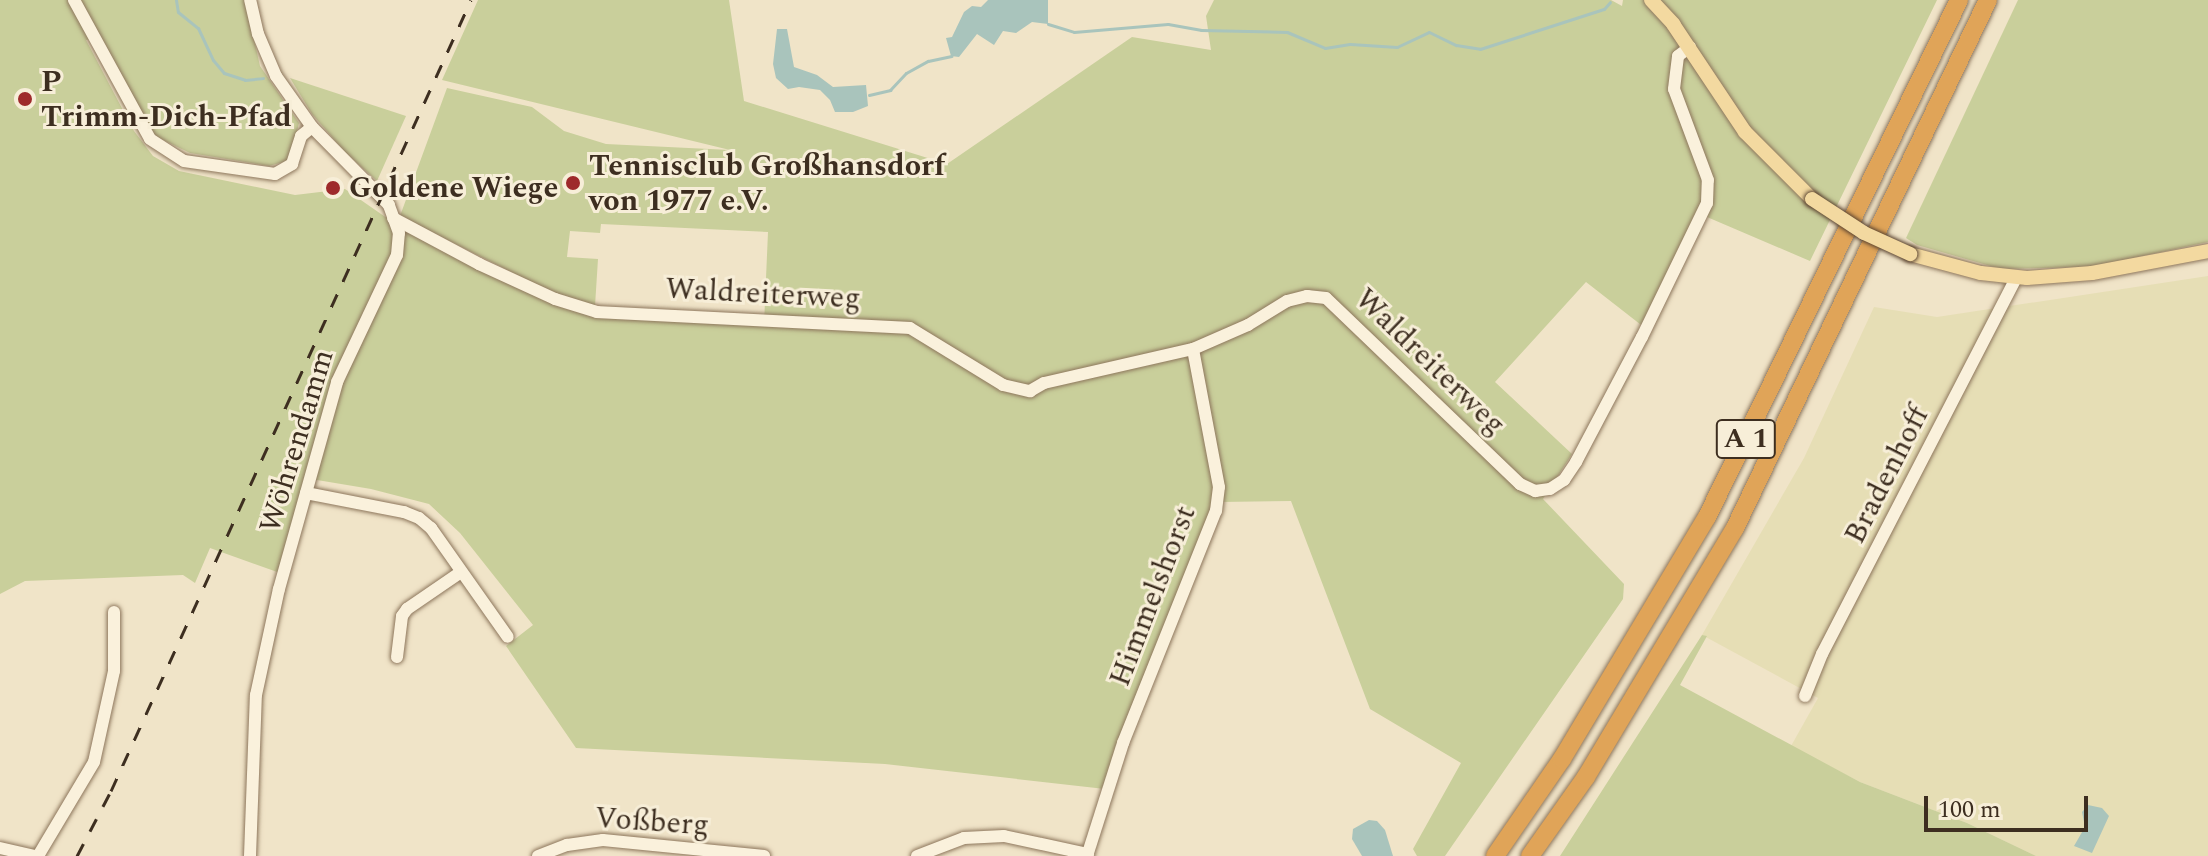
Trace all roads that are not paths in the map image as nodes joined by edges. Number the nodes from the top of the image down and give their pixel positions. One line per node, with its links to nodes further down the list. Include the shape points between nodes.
1 (74, 0): 7 (street, via 150,139 184,161 275,174 292,164 301,136)
2 (250, 0): 7 (street, Wöhrendamm, via 276,76)
3 (1651, 0): 6 (main road)
4 (1959, 0): 25 (highway, A 1, via 1707,517 1579,732)
5 (1988, 0): 26 (highway, A 1, via 1735,528 1586,777)
6 (1690, 47): 10 (main road, bridge, via 1745,132 1812,199 1864,233 1910,254); 11 (street, Waldreiterweg, via 1678,56 1674,89 1708,180 1707,203 1576,462 1550,489 1535,491 1520,484 1326,298 1287,301)
7 (312, 127): 8 (street, Wöhrendamm, via 377,191)
8 (393, 218): 11 (street, Waldreiterweg, via 491,270 597,312 910,328 1003,385 1030,391 1044,383); 12 (street, Wöhrendamm, via 399,233 397,255 337,382)
9 (2208, 251): 10 (main road, via 2092,273)
10 (2017, 277): 17 (street, Bradenhoff)
11 (1193, 349): 19 (street, Himmelshorst, via 1219,487 1216,511 1123,743)
12 (306, 493): 13 (street, via 419,518); 21 (street, Wöhrendamm, via 256,695)
13 (461, 572): 15 (street); 16 (street, via 407,609)
14 (114, 612): 20 (street, via 114,671 94,762)
15 (508, 637)
16 (397, 657)
17 (1805, 696)
18 (0, 848): 20 (street)
19 (1087, 855): 24 (street, via 1004,836 964,838)
20 (37, 856)
21 (250, 856)
22 (538, 856): 23 (street, Voßberg, via 603,840)
23 (764, 856)
24 (917, 856)
25 (1495, 856)
26 (1530, 856)

